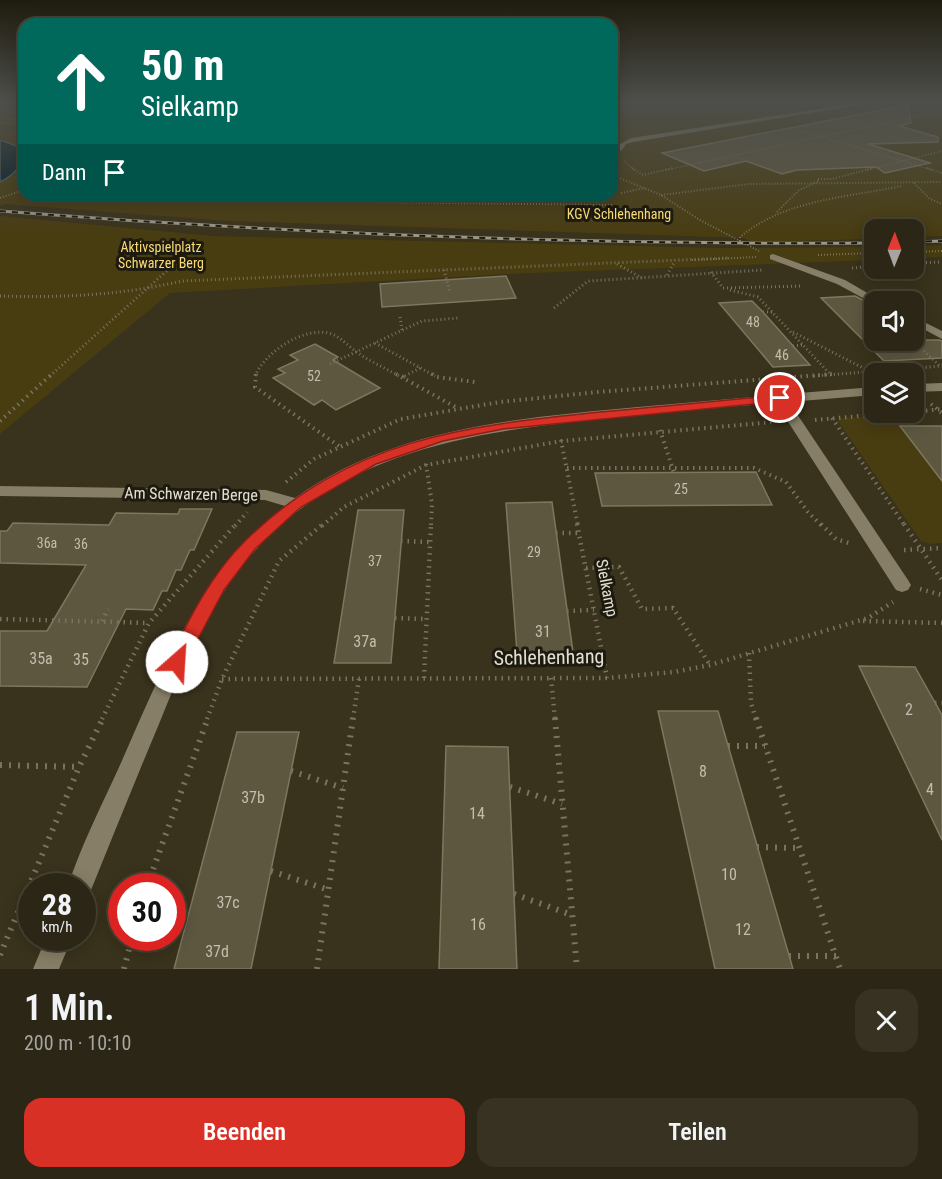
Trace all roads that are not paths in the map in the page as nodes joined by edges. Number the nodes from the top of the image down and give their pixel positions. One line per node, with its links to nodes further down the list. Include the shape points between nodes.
1 (773, 256): 2 (street)
2 (864, 294)
3 (924, 326): 4 (street)
4 (942, 336)
5 (942, 387): 6 (street)
6 (924, 388)
7 (864, 392): 8 (street)
8 (780, 398): 10 (street, via 557,419 466,432 371,461); 11 (street)
9 (0, 491): 10 (street, Am Schwarzen Berge, via 266,495)
10 (296, 504): 12 (street, Am Schwarzen Berge, via 250,546 218,585 195,625)
11 (902, 585)
12 (85, 873)
13 (54, 951): 14 (street)
14 (46, 969)

